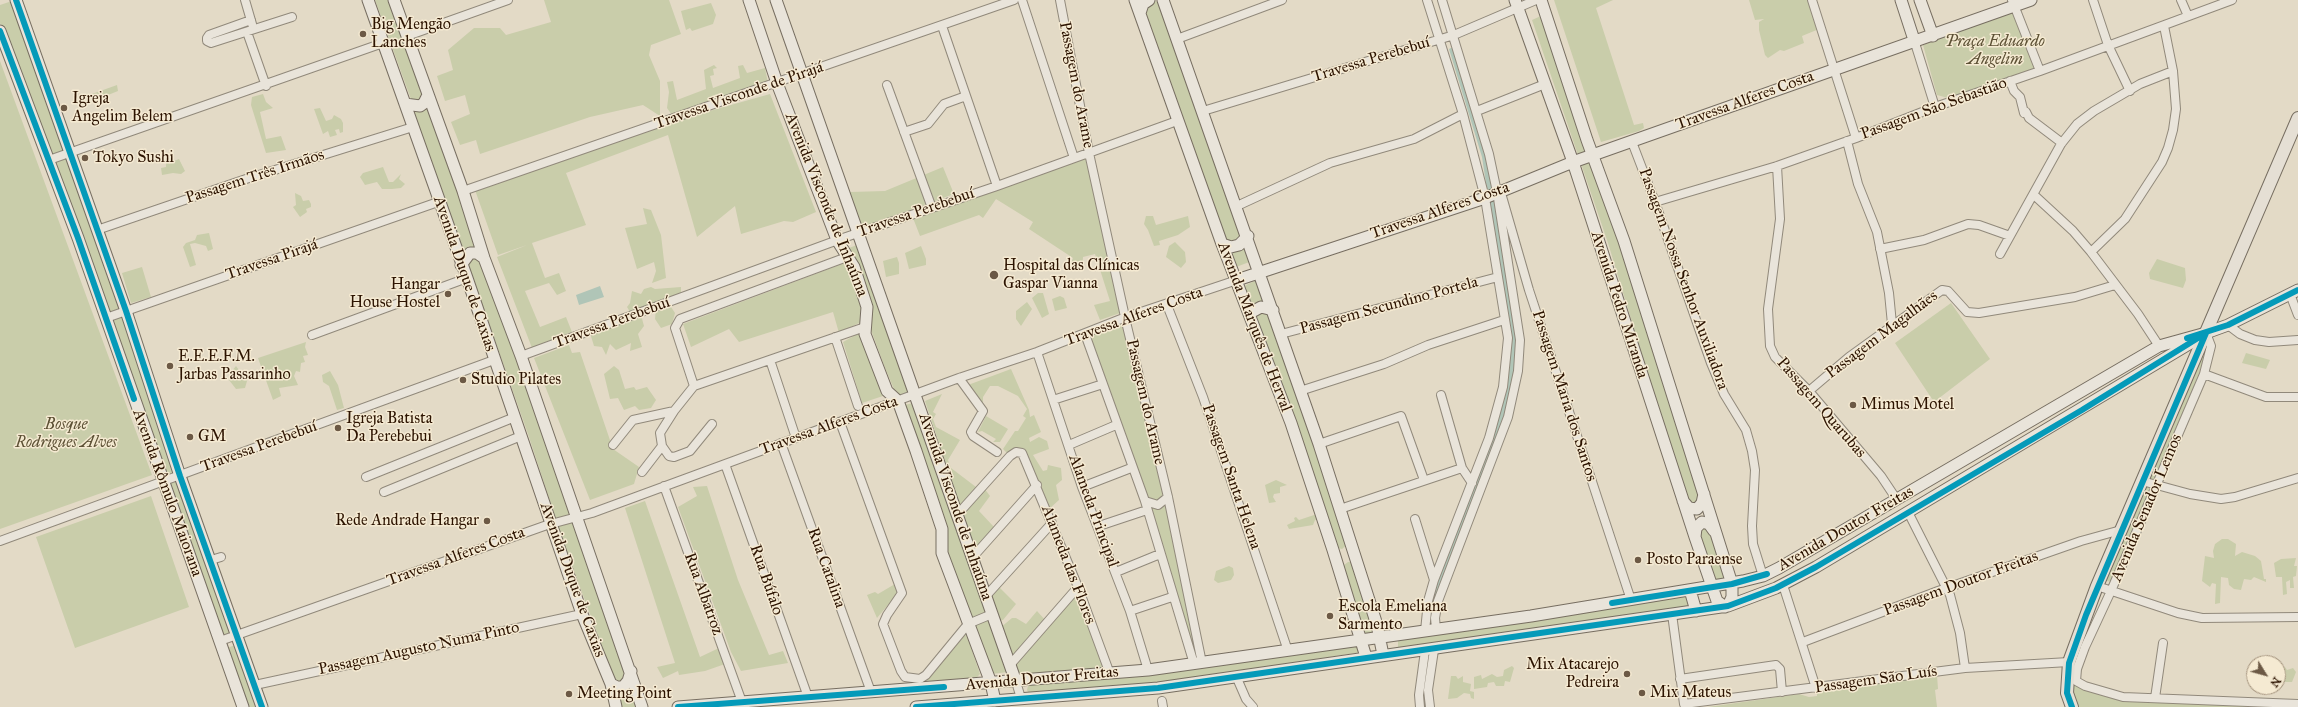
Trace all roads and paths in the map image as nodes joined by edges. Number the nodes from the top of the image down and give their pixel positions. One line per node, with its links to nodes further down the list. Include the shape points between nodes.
1 (16, 0): 71 (main road, Avenida Rômulo Maiorana)
2 (245, 0): 32 (street)
3 (368, 0): 42 (main road, Avenida Duque de Caxias)
4 (394, 0): 38 (main road, Avenida Duque de Caxias)
5 (508, 0): 38 (street)
6 (749, 0): 50 (main road, Avenida Visconde de Inhaúma)
7 (776, 0): 48 (main road, Avenida Visconde de Inhaúma)
8 (1014, 0): 33 (street, Travessa Visconde de Pirajá)
9 (1022, 0): 73 (street, Passagem do Arame)
10 (1060, 0): 70 (street, Passagem do Arame)
11 (1135, 0): 29 (main road, Avenida Marquês de Herval)
12 (1149, 0): 29 (main road, via 1143,4)
13 (1282, 0): 40 (street)
14 (1427, 0): 41 (street)
15 (1442, 0): 37 (street)
16 (1536, 0): 28 (street, Travessa Perebebuí)
17 (1541, 0): 72 (main road, Avenida Pedro Miranda)
18 (1812, 0): 45 (street)
19 (1901, 0): 43 (main road)
20 (1920, 0): 39 (main road)
21 (2031, 0): 27 (main road, Travessa Alferes Costa)
22 (2093, 0): 44 (street)
23 (2181, 0): 30 (street)
24 (2232, 0): 26 (street, Passagem São Sebastião)
25 (1162, 1): 40 (main road, Avenida Marquês de Herval)
26 (2220, 2): 30 (street, Passagem São Sebastião)
27 (2013, 3): 39 (main road, Travessa Alferes Costa); 46 (street)
28 (1516, 4): 37 (street, Travessa Perebebuí); 51 (main road, Avenida Pedro Miranda)
29 (1140, 14): 63 (main road, Avenida Marquês de Herval)
30 (2188, 16): 34 (street, Passagem São Sebastião)
31 (292, 18): 36 (street)
32 (251, 20): 36 (street); 36 (street, via 207,38 211,44)
33 (942, 26): 48 (street, Travessa Visconde de Pirajá); 56 (street)
34 (2164, 26): 44 (street, Passagem São Sebastião); 47 (street)
35 (0, 31): 74 (main road, Avenida Rômulo Maiorana)
36 (250, 31): 53 (street)
37 (1454, 35): 41 (street, Travessa Perebebuí); 60 (street)
38 (407, 36): 55 (main road, Avenida Duque de Caxias)
39 (1933, 36): 43 (main road, Travessa Alferes Costa)
40 (1177, 39): 59 (main road, Avenida Marquês de Herval)
41 (1440, 39): 59 (street, Travessa Perebebuí); 61 (street)
42 (383, 43): 53 (street); 57 (main road, Avenida Duque de Caxias)
43 (1915, 43): 45 (main road, Travessa Alferes Costa); 58 (street)
44 (2108, 45): 46 (street, Passagem São Sebastião); 54 (street)
45 (1834, 69): 66 (street); 68 (main road, Travessa Alferes Costa)
46 (2040, 71): 49 (street, Passagem São Sebastião)
47 (2173, 71): 54 (street); 93 (street, via 2176,109 2173,130 2162,162 2125,219)
48 (802, 75): 50 (street, Travessa Visconde de Pirajá); 87 (main road, Avenida Visconde de Inhaúma)
49 (2010, 81): 58 (street, Passagem São Sebastião); 69 (street, via 2020,97 2024,113 2026,112 2029,118)
50 (777, 83): 78 (street, Travessa Visconde de Pirajá); 90 (main road, Avenida Visconde de Inhaúma)
51 (1545, 84): 60 (street); 75 (main road, Avenida Pedro Miranda)
52 (887, 85): 65 (street)
53 (266, 86): 71 (street)
54 (2130, 90): 69 (street, via 2082,120)
55 (428, 95): 57 (main road, via 420,106); 78 (main road, Avenida Duque de Caxias)
56 (966, 96): 65 (street, via 944,104 928,124); 77 (street)
57 (405, 104): 64 (main road, Avenida Duque de Caxias)
58 (1935, 107): 66 (street, Passagem São Sebastião)
59 (1203, 111): 84 (main road, Avenida Marquês de Herval)
60 (1477, 111): 79 (street)
61 (1463, 114): 81 (street); 84 (street, via 1414,139 1330,163)
62 (2298, 118): 115 (main road, Avenida Senador Lemos)
63 (1177, 121): 70 (street, Travessa Perebebuí); 91 (main road, Avenida Marquês de Herval)
64 (413, 127): 82 (main road, Avenida Duque de Caxias); 86 (street, Passagem Três Irmãos, via 246,178)
65 (904, 132): 85 (street)
66 (1856, 138): 67 (street, Passagem São Sebastião)
67 (1847, 141): 76 (street, Passagem São Sebastião); 92 (street, via 1858,184 1877,232)
68 (1632, 142): 72 (main road, Travessa Alferes Costa); 83 (street, Passagem Nossa Senhor Auxiliadora)
69 (2062, 143): 80 (street)
70 (1089, 153): 73 (street, Travessa Perebebuí); 110 (street, Passagem do Arame)
71 (71, 154): 74 (street); 86 (main road, Avenida Rômulo Maiorana)
72 (1593, 156): 75 (main road, Travessa Alferes Costa); 172 (main road, Avenida Pedro Miranda, via 1624,241)
73 (1074, 158): 77 (street, Travessa Perebebuí)
74 (49, 160): 109 (main road, Avenida Rômulo Maiorana)
75 (1573, 162): 79 (main road, Travessa Alferes Costa); 176 (main road, Avenida Pedro Miranda)
76 (1777, 166): 83 (street, Passagem São Sebastião); 130 (street, Passagem Quarubas, via 1780,218 1768,309 1770,346 1776,357)
77 (997, 186): 85 (street, Travessa Perebebuí)
78 (463, 191): 96 (main road, Avenida Duque de Caxias)
79 (1498, 192): 81 (main road, Travessa Alferes Costa); 171 (street, via 1520,340 1518,371 1508,417); 209 (street, Passagem Maria dos Santos)
80 (2034, 195): 89 (street); 93 (street, via 2073,231)
81 (1485, 198): 98 (main road, Travessa Alferes Costa); 99 (street)
82 (438, 202): 97 (main road, Avenida Duque de Caxias); 106 (street, Travessa Pirajá)
83 (1655, 202): 197 (street, Passagem Nossa Senhor Auxiliadora, via 1711,363 1724,394 1746,430 1755,470 1753,544)
84 (1236, 206): 88 (main road, Avenida Marquês de Herval)
85 (932, 208): 87 (street, Travessa Perebebuí)
86 (97, 230): 106 (main road, Avenida Rômulo Maiorana)
87 (857, 233): 90 (street, Travessa Perebebuí); 132 (main road, Avenida Visconde de Inhaúma)
88 (1248, 236): 91 (main road, via 1239,245 1231,247); 98 (main road, Avenida Marquês de Herval)
89 (2010, 236): 92 (street, via 1979,225 1968,224 1924,240); 94 (street)
90 (838, 240): 95 (main road, Avenida Visconde de Inhaúma); 123 (street, Travessa Perebebuí)
91 (1222, 244): 101 (main road, Avenida Marquês de Herval)
92 (1880, 249): 112 (street)
93 (2091, 252): 102 (street)
94 (2000, 254)
95 (847, 257): 114 (main road, Avenida Visconde de Inhaúma, via 854,267 867,307); 129 (street, via 680,319 675,328)
96 (484, 258): 97 (main road, via 478,253 470,253); 123 (main road, Avenida Duque de Caxias)
97 (461, 265): 100 (main road, Avenida Duque de Caxias)
98 (1260, 272): 101 (main road, Travessa Alferes Costa); 105 (main road, Avenida Marquês de Herval)
99 (1498, 277): 111 (street); 117 (street, Passagem Secundino Portela)
100 (467, 278): 118 (street); 124 (main road, Avenida Duque de Caxias)
101 (1237, 280): 104 (street, Travessa Alferes Costa); 107 (main road, Avenida Marquês de Herval)
102 (2115, 285): 112 (street, Passagem Magalhães, via 2075,296 1979,313 1967,312 1948,291 1942,290); 121 (street)
103 (2294, 292): 108 (street); 113 (main road, Avenida Doutor Freitas)
104 (1167, 305): 110 (street, Travessa Alferes Costa); 227 (street, Passagem Santa Helena, via 1203,397)
105 (1273, 310): 107 (main road, via 1261,307); 117 (main road, Avenida Marquês de Herval)
106 (126, 311): 109 (street, Travessa Pirajá); 159 (main road, Avenida Rômulo Maiorana)
107 (1250, 313): 191 (main road, Avenida Marquês de Herval, via 1291,423)
108 (2298, 315)
109 (106, 318): 164 (main road, Avenida Rômulo Maiorana)
110 (1126, 318): 116 (street, Travessa Alferes Costa); 173 (street, Passagem do Arame)
111 (1504, 320): 131 (street); 167 (street, via 1508,351 1503,387 1489,438)
112 (1892, 324): 130 (street, Passagem Magalhães)
113 (2228, 325): 115 (main road, Avenida Doutor Freitas); 120 (street, via 2240,334 2255,340)
114 (865, 327): 119 (street); 137 (main road, Avenida Visconde de Inhaúma, via 865,334 887,392)
115 (2206, 333): 121 (main road, Avenida Doutor Freitas); 126 (street, Avenida Senador Lemos, via 2211,346); 141 (main road, Avenida Doutor Freitas); 163 (main road, Avenida Senador Lemos)
116 (1085, 334): 122 (street, Travessa Alferes Costa); 128 (street, Passagem do Arame)
117 (1281, 334): 131 (main road, Avenida Marquês de Herval)
118 (312, 335)
119 (835, 338): 125 (street); 138 (street)
120 (2298, 340)
121 (2159, 346): 134 (main road, Avenida Doutor Freitas)
122 (1037, 352): 127 (street, Travessa Alferes Costa); 136 (street, Alameda Principal)
123 (521, 356): 181 (main road, Avenida Duque de Caxias)
124 (494, 360): 142 (main road, Avenida Duque de Caxias); 159 (street, Travessa Perebebuí)
125 (770, 360): 129 (street); 148 (street)
126 (2204, 374): 135 (street, via 2266,397); 168 (street, Avenida Senador Lemos)
127 (959, 378): 132 (street, Travessa Alferes Costa); 154 (street, via 983,411 971,432 973,436)
128 (1103, 384): 136 (street); 146 (street, Passagem do Arame)
129 (694, 386): 140 (street)
130 (1808, 391): 174 (street, Passagem Quarubas, via 1881,476)
131 (1300, 392): 150 (main road, Avenida Marquês de Herval)
132 (916, 394): 137 (street, Travessa Alferes Costa); 180 (main road, Avenida Visconde de Inhaúma)
133 (1441, 395): 157 (street)
134 (2074, 396): 139 (main road, Avenida Doutor Freitas); 141 (main road, via 2076,404)
135 (2298, 397)
136 (1054, 400): 151 (street, Alameda Principal)
137 (898, 401): 143 (street, Travessa Alferes Costa); 217 (main road, Avenida Visconde de Inhaúma, via 942,529 942,553)
138 (858, 406)
139 (2051, 409): 145 (main road, via 2056,414); 174 (main road, Avenida Doutor Freitas)
140 (674, 410): 152 (street, via 633,420); 153 (street, via 660,433)
141 (2082, 410): 145 (main road, Avenida Doutor Freitas)
142 (515, 417): 147 (main road, Avenida Duque de Caxias); 160 (street)
143 (840, 422): 148 (street, Travessa Alferes Costa); 217 (street, via 901,591 901,597 883,624 901,672 905,677 920,679 926,675)
144 (712, 424): 153 (street, via 690,451 674,457 666,453)
145 (2057, 424): 179 (main road, Avenida Doutor Freitas)
146 (1116, 425): 151 (street); 156 (street, Passagem do Arame)
147 (521, 436): 170 (street); 184 (main road, Avenida Duque de Caxias)
148 (796, 438): 149 (street, Travessa Alferes Costa)
149 (781, 443): 155 (street, Travessa Alferes Costa); 244 (street, Rua Catalina)
150 (1319, 444): 162 (street, via 1401,416); 177 (main road, Avenida Marquês de Herval)
151 (1069, 445): 169 (street, Alameda Principal)
152 (613, 446)
153 (662, 446): 158 (street)
154 (997, 452)
155 (726, 464): 166 (street, Travessa Alferes Costa); 246 (street, Rua Búfalo)
156 (1131, 468): 169 (street); 175 (street, Passagem do Arame)
157 (1462, 468): 162 (street); 167 (street)
158 (642, 472)
159 (180, 476): 164 (street, Travessa Perebebuí); 220 (main road, Avenida Rômulo Maiorana, via 216,558)
160 (366, 477)
161 (2298, 478): 168 (street, via 2221,499)
162 (1424, 480): 177 (street)
163 (2142, 481): 168 (street); 186 (main road, Avenida Senador Lemos)
164 (162, 482): 189 (street, Travessa Perebebuí); 223 (main road, Avenida Rômulo Maiorana)
165 (1037, 485): 180 (street, Alameda das Flores, via 1025,456 1019,452 1010,456); 183 (street, Alameda das Flores); 193 (street)
166 (664, 486): 181 (street, Travessa Alferes Costa, via 592,513); 249 (street, Rua Albatroz)
167 (1471, 486): 171 (street); 198 (street)
168 (2157, 486): 206 (street, Avenida Senador Lemos)
169 (1082, 487): 185 (street, Alameda Principal)
170 (384, 492)
171 (1479, 494): 218 (street, via 1438,601)
172 (1704, 494): 176 (main road, via 1697,509 1689,508); 187 (main road, Avenida Pedro Miranda)
173 (1168, 497): 175 (street, via 1158,505); 231 (street, Passagem do Arame)
174 (1897, 500): 197 (main road, Avenida Doutor Freitas)
175 (1145, 501): 178 (street, Passagem do Arame)
176 (1683, 501): 188 (main road, Avenida Pedro Miranda)
177 (1340, 509): 190 (main road, Avenida Marquês de Herval)
178 (1147, 510): 185 (street); 192 (street, Passagem do Arame)
179 (1908, 512): 200 (main road, Avenida Doutor Freitas); 204 (street)
180 (957, 515): 193 (main road, Avenida Visconde de Inhaúma)
181 (576, 516): 184 (street, Travessa Alferes Costa); 235 (main road, Avenida Duque de Caxias)
182 (1415, 519): 198 (street)
183 (1052, 523): 203 (street, Alameda das Flores); 207 (street)
184 (551, 524): 213 (main road, Avenida Duque de Caxias); 220 (street, Travessa Alferes Costa)
185 (1099, 526): 196 (street, Alameda Principal)
186 (2121, 530): 202 (main road, Avenida Senador Lemos); 204 (street, Passagem Doutor Freitas, via 2081,541)
187 (1714, 531): 188 (main road, via 1709,524 1702,522 1696,528); 199 (main road, Avenida Pedro Miranda)
188 (1695, 537): 201 (main road, Avenida Pedro Miranda)
189 (0, 541)
190 (1350, 542): 191 (main road, via 1344,551); 194 (main road, Avenida Marquês de Herval)
191 (1333, 550): 195 (main road, Avenida Marquês de Herval)
192 (1160, 554): 196 (street); 208 (street, Passagem do Arame)
193 (972, 558): 207 (main road, Avenida Visconde de Inhaúma)
194 (1358, 564): 195 (main road, via 1347,562); 221 (main road, Avenida Marquês de Herval)
195 (1340, 571): 222 (main road, Avenida Marquês de Herval)
196 (1116, 572): 211 (street, Alameda Principal)
197 (1763, 576): 199 (main road, Avenida Doutor Freitas)
198 (1434, 580): 219 (street, via 1428,601)
199 (1732, 584): 201 (main road, Avenida Doutor Freitas); 210 (main road, Avenida Pedro Miranda, via 1732,597)
200 (1783, 585): 210 (main road, Avenida Doutor Freitas); 224 (street)
201 (1712, 586): 205 (main road, Avenida Doutor Freitas); 210 (main road, Avenida Pedro Miranda, via 1717,601)
202 (2097, 586): 206 (street); 230 (main road, Avenida Senador Lemos)
203 (1078, 587): 232 (street); 236 (street, Alameda das Flores)
204 (1947, 588): 224 (street, Passagem Doutor Freitas); 233 (street, via 1960,633)
205 (1690, 590): 209 (main road, Avenida Doutor Freitas); 212 (main road)
206 (2111, 591): 216 (street, via 2178,613 2202,618); 248 (street, Avenida Senador Lemos, via 2085,647 2075,675 2076,681 2085,686 2123,696)
207 (986, 596): 214 (main road, Avenida Visconde de Inhaúma)
208 (1172, 597): 211 (street); 231 (street, Passagem do Arame)
209 (1631, 600): 218 (main road, Avenida Doutor Freitas)
210 (1727, 606): 212 (main road, Avenida Doutor Freitas)
211 (1130, 611): 234 (street, Alameda Principal)
212 (1696, 611): 215 (main road, Avenida Doutor Freitas)
213 (582, 614): 240 (main road, Avenida Duque de Caxias); 242 (street, Passagem Augusto Numa Pinto)
214 (992, 614): 217 (street); 232 (main road, Avenida Visconde de Inhaúma)
215 (1672, 614): 226 (main road, Avenida Doutor Freitas); 238 (street)
216 (2298, 617)
217 (968, 624): 241 (main road, Avenida Visconde de Inhaúma)
218 (1436, 629): 219 (main road, Avenida Doutor Freitas)
219 (1425, 631): 221 (main road, Avenida Doutor Freitas)
220 (238, 635): 223 (street, Travessa Alferes Costa); 242 (main road, Avenida Rômulo Maiorana)
221 (1380, 637): 222 (main road, Avenida Doutor Freitas); 228 (main road)
222 (1362, 640): 227 (main road, Avenida Doutor Freitas); 229 (main road, Avenida Marquês de Herval)
223 (220, 641): 252 (main road, Avenida Rômulo Maiorana)
224 (1803, 642): 243 (street)
225 (2162, 643): 248 (street)
226 (1430, 650): 228 (main road, Avenida Doutor Freitas); 259 (street, via 1419,695); 260 (street)
227 (1288, 651): 231 (main road, Avenida Doutor Freitas)
228 (1383, 655): 229 (main road, Avenida Doutor Freitas)
229 (1366, 657): 237 (main road, Avenida Doutor Freitas)
230 (2069, 662): 233 (street, Passagem São Luís); 261 (main road, Avenida Senador Lemos, via 2067,693)
231 (1198, 663): 234 (main road, Avenida Doutor Freitas)
232 (1010, 665): 239 (main road, Avenida Visconde de Inhaúma)
233 (1965, 668): 243 (street, Passagem São Luís)
234 (1148, 670): 236 (main road, Avenida Doutor Freitas)
235 (630, 671): 240 (main road, via 628,682 623,687); 255 (main road, Avenida Duque de Caxias)
236 (1110, 674): 239 (main road, Avenida Doutor Freitas)
237 (1236, 676): 247 (main road, Avenida Doutor Freitas, via 1158,688); 258 (street, via 1246,699)
238 (1680, 679): 245 (street, Passagem São Luís, via 1684,704); 245 (street, via 1777,666)
239 (1021, 681): 241 (main road, Avenida Doutor Freitas); 247 (main road, Avenida Visconde de Inhaúma)
240 (611, 684): 254 (main road, Avenida Duque de Caxias)
241 (987, 684): 244 (main road, Avenida Doutor Freitas); 250 (main road, Avenida Visconde de Inhaúma, via 988,696)
242 (255, 685): 253 (main road, Avenida Rômulo Maiorana)
243 (1816, 688): 245 (street, Passagem São Luís)
244 (871, 692): 246 (main road, Avenida Doutor Freitas)
245 (1782, 692)
246 (808, 697): 249 (main road, Avenida Doutor Freitas)
247 (1025, 698): 250 (main road, Avenida Doutor Freitas)
248 (2155, 698): 251 (street)
249 (742, 702): 256 (main road, Avenida Doutor Freitas)
250 (997, 703): 257 (main road, Avenida Doutor Freitas)
251 (2298, 704)
252 (243, 707)
253 (262, 707)
254 (616, 707)
255 (642, 707)
256 (678, 707)
257 (916, 707)
258 (1253, 707)
259 (1420, 707)
260 (1430, 707)
261 (2072, 707)

